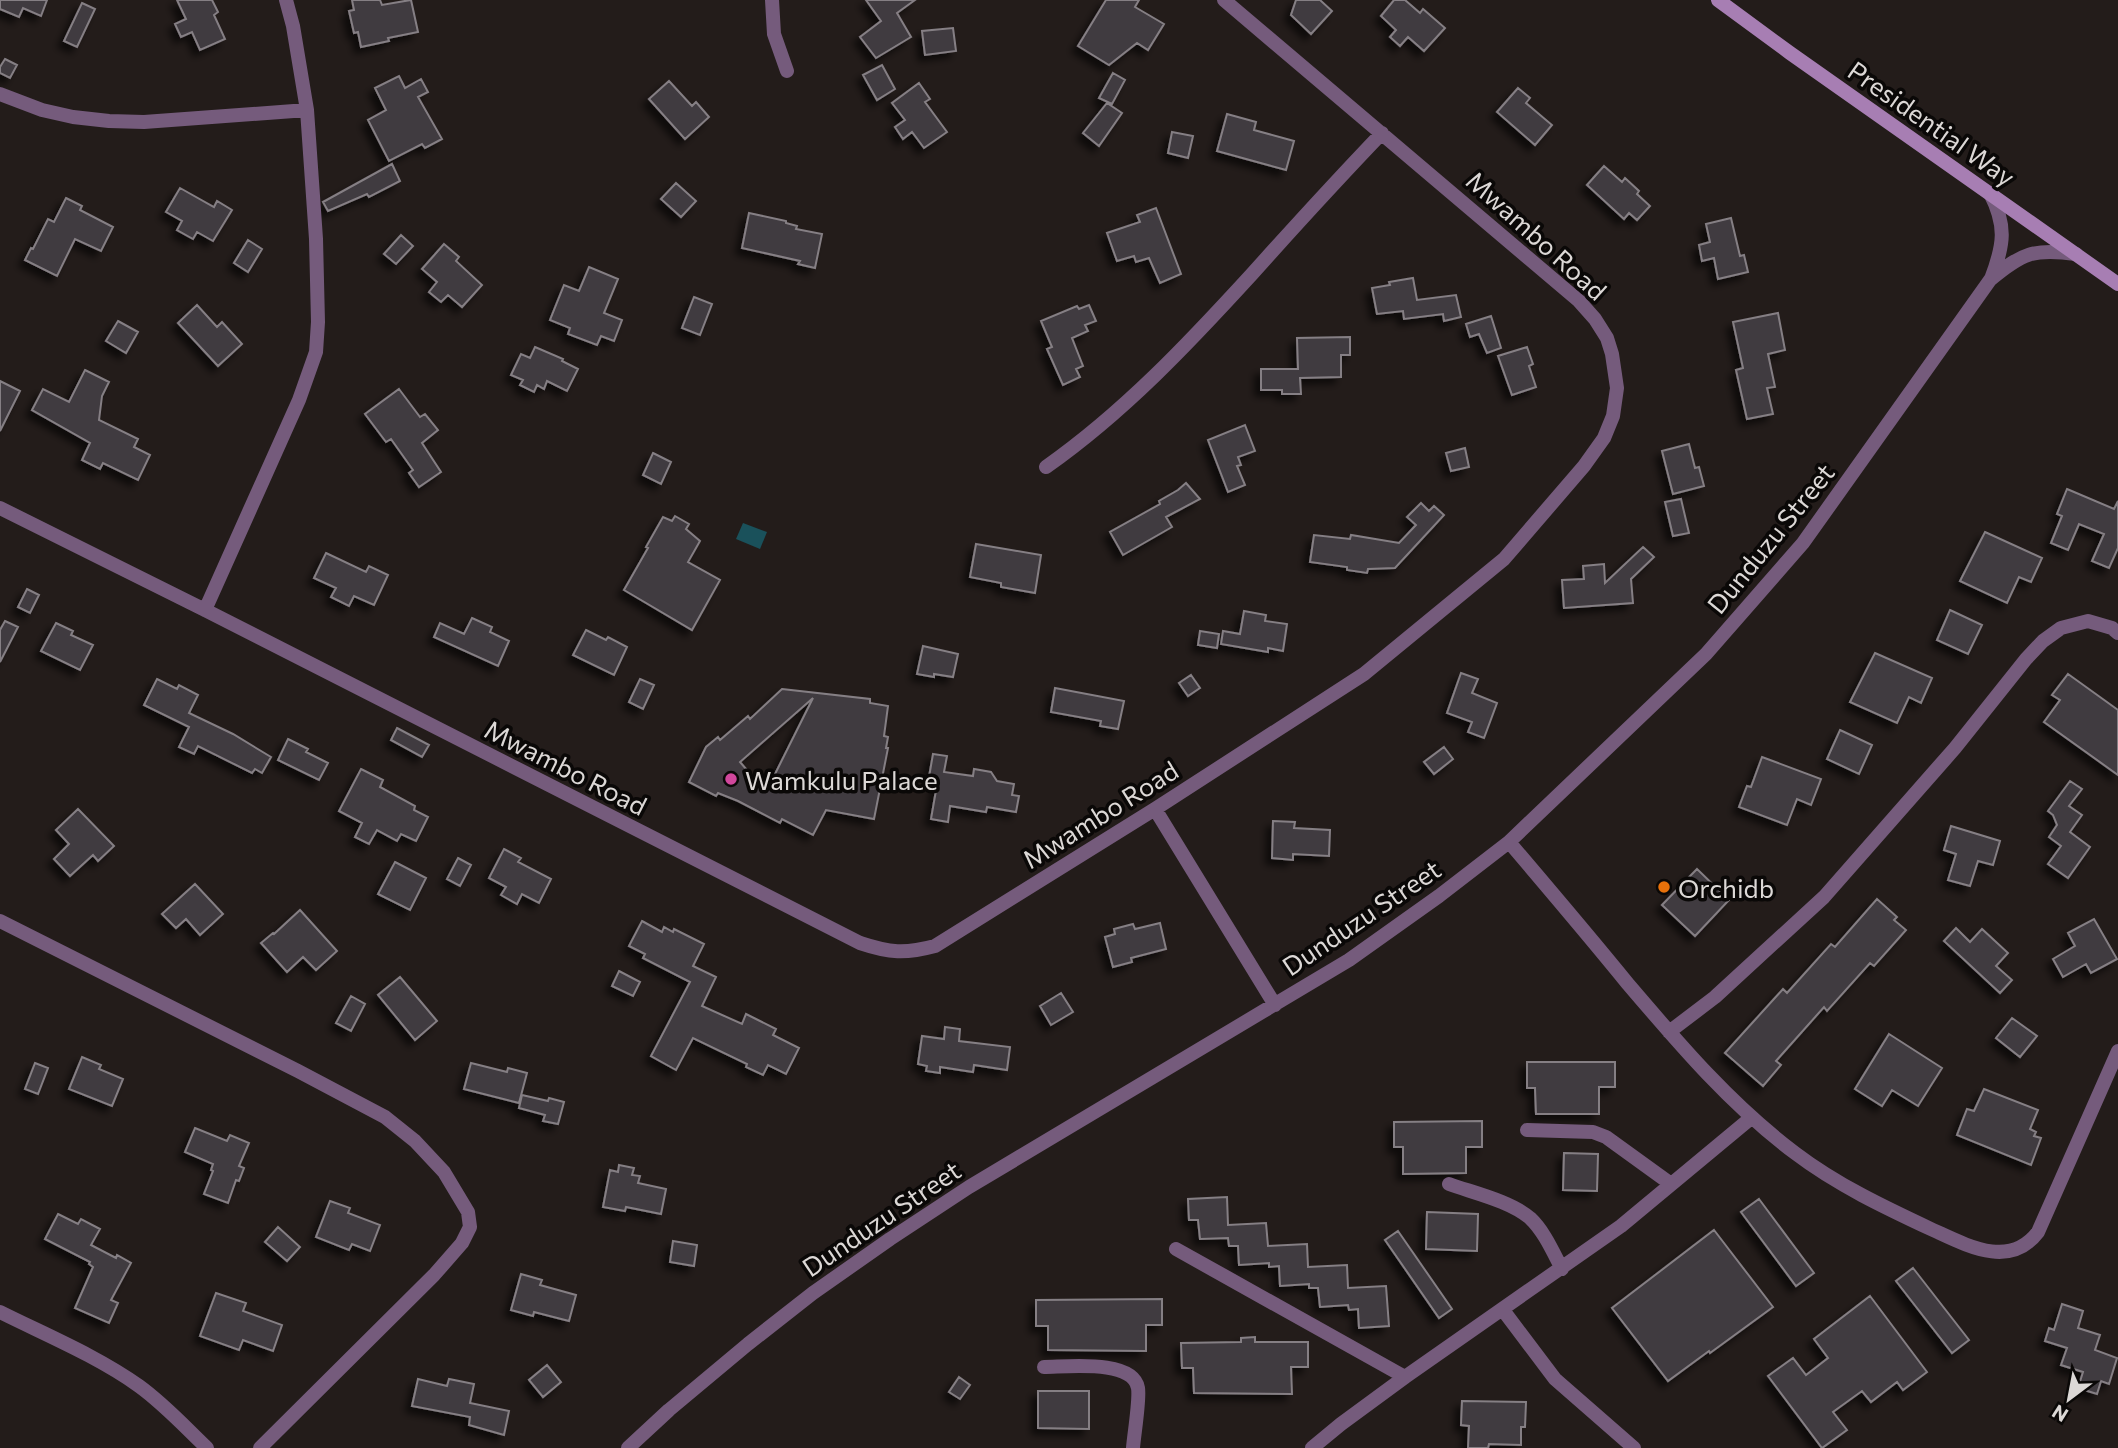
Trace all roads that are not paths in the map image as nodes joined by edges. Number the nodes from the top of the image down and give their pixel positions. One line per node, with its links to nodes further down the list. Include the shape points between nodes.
1 (286, 0): 7 (street)
2 (772, 0): 5 (street, via 774,34)
3 (1224, 0): 8 (street, Mwambo Road)
4 (1718, 0): 9 (main road, Presidential Way)
5 (787, 71)
6 (0, 94): 7 (street, via 42,110 109,121)
7 (307, 110): 15 (street, via 316,239 316,352)
8 (1382, 132): 13 (street, via 1188,344 1082,442); 17 (street, Mwambo Road, via 1595,319 1612,354 1617,388 1613,416 1584,466 1495,567 1364,674)
9 (1990, 193): 10 (main road, Presidential Way); 11 (street, Dunduzu Street, via 1999,210 2003,240)
10 (2077, 254): 11 (street, Dunduzu Street, via 2038,251 2013,262); 12 (main road, Presidential Way)
11 (1990, 280): 18 (street, Dunduzu Street, via 1803,543 1706,654)
12 (2118, 284)
13 (1046, 467)
14 (0, 508): 15 (street, Mwambo Road)
15 (205, 610): 17 (street, Mwambo Road, via 860,943 897,953 935,946)
16 (2118, 632): 21 (street, via 2088,621 2061,628 2043,641 1824,897 1715,997)
17 (1155, 809): 20 (street)
18 (1509, 842): 20 (street, Dunduzu Street, via 1360,952); 21 (street)
19 (0, 921): 34 (street, via 385,1117 444,1172 468,1212 470,1227 448,1259)
20 (1275, 1005): 35 (street, Dunduzu Street, via 890,1239 748,1344)
21 (1669, 1032): 23 (street)
22 (2118, 1051): 23 (street, via 2038,1232 2023,1248 2012,1252 1982,1250 1883,1207 1797,1155)
23 (1751, 1118): 26 (street)
24 (1527, 1130): 26 (street, via 1593,1132)
25 (1449, 1184): 28 (street, via 1515,1208 1531,1219)
26 (1671, 1184): 28 (street)
27 (1176, 1249): 32 (street)
28 (1562, 1269): 29 (street)
29 (1503, 1310): 32 (street); 38 (street, via 1555,1379)
30 (0, 1312): 33 (street, via 139,1386)
31 (1044, 1367): 36 (street, via 1117,1368 1131,1375 1138,1388)
32 (1405, 1377): 37 (street)
33 (207, 1448)
34 (260, 1448)
35 (628, 1448)
36 (1132, 1448)
37 (1312, 1448)
38 (1634, 1448)

